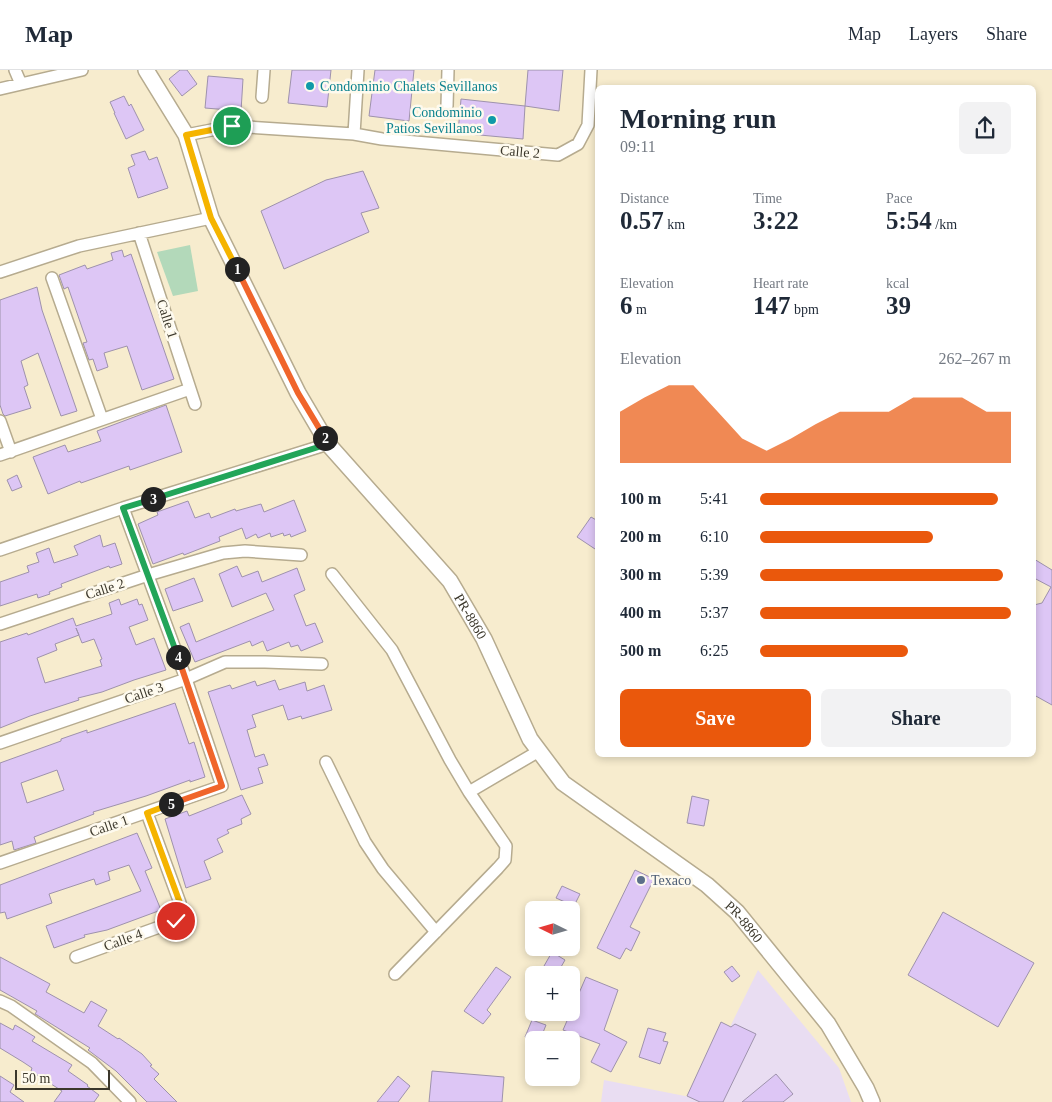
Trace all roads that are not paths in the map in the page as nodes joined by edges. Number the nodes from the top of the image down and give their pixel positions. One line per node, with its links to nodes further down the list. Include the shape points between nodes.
1 (15, 70): 8 (street)
2 (82, 70): 8 (street)
3 (146, 70): 13 (street, PR-8860 / PR-8860)
4 (264, 70): 10 (street)
5 (358, 70): 12 (street)
6 (448, 70): 11 (street)
7 (591, 70): 12 (street, Calle 2, via 588,125 578,144 558,155)
8 (21, 84): 9 (street)
9 (0, 89)
10 (262, 97)
11 (447, 106)
12 (354, 134): 13 (street, Calle 2, via 232,126)
13 (186, 135): 14 (street, PR-8860 / PR-8860)
14 (211, 218): 15 (street); 22 (street, PR-8860 / PR-8860, via 298,393)
15 (139, 233): 16 (street, via 79,246); 18 (street, Calle 1)
16 (0, 272)
17 (52, 278): 20 (street)
18 (190, 389): 19 (street, Calle 1); 20 (street)
19 (195, 404)
20 (102, 419): 23 (street)
21 (0, 421): 23 (street)
22 (328, 444): 24 (street); 33 (street, PR-8860 / PR-8860, via 450,581 484,639 530,739)
23 (6, 454)
24 (123, 508): 25 (street); 28 (street, Calle 1)
25 (0, 550)
26 (301, 555): 28 (street, Calle 2, via 245,551 222,553)
27 (332, 574): 35 (street, via 392,650)
28 (148, 575): 29 (street, Calle 2); 31 (street, Calle 1)
29 (0, 624)
30 (322, 664): 31 (street, Calle 3, via 225,662)
31 (186, 679): 32 (street, Calle 3); 36 (street, Calle 1, via 222,786)
32 (0, 743)
33 (539, 751): 35 (street); 43 (street, PR-8860 / PR-8860, via 563,783 707,884 737,912 828,1024)
34 (326, 762): 38 (street, via 365,842 383,869)
35 (469, 792): 38 (street, via 506,846 505,860)
36 (147, 813): 37 (street, Calle 1); 39 (street, Calle 4, via 180,903 176,921)
37 (0, 863)
38 (436, 932): 40 (street)
39 (76, 957)
40 (395, 974)
41 (0, 1001): 42 (street, via 92,1063)
42 (130, 1102)
43 (872, 1102)

